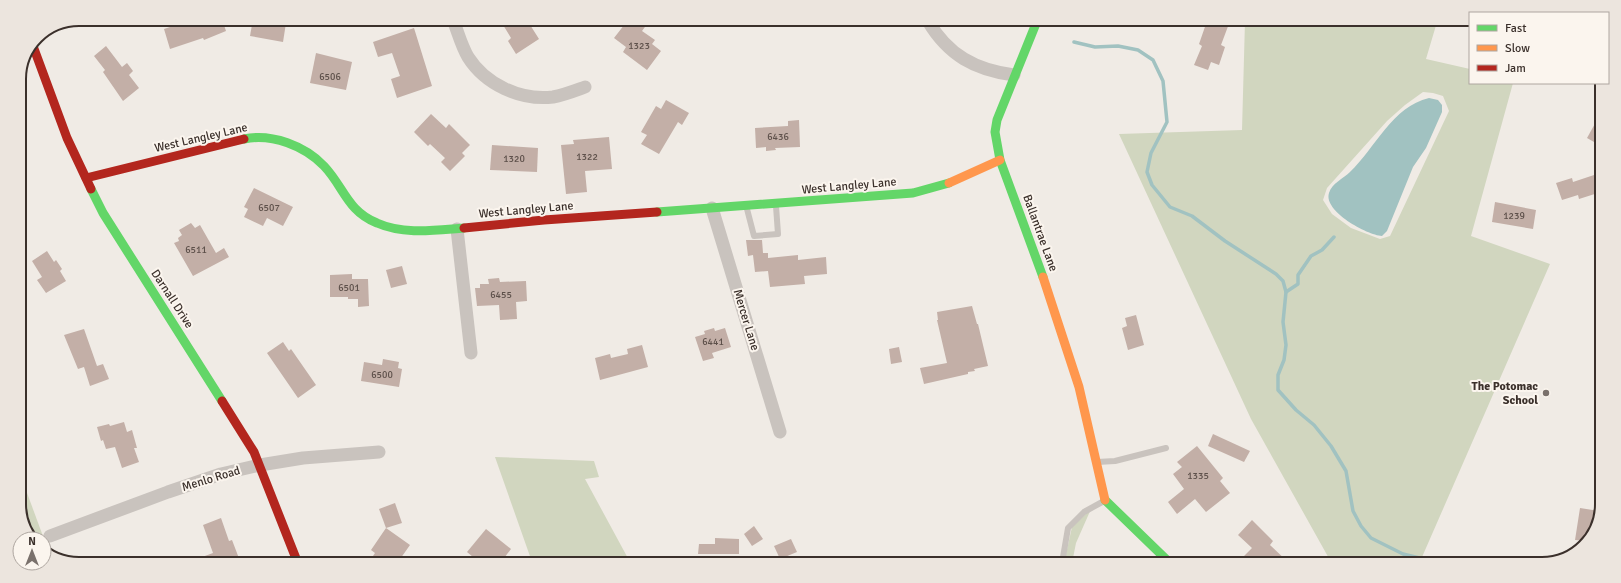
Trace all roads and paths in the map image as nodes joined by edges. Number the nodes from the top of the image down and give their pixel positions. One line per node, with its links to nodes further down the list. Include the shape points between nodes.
1 (455, 26): 6 (street, via 469,58 479,70 505,89 536,97 552,97)
2 (931, 26): 5 (street, via 951,50 965,60 980,68)
3 (1035, 26): 5 (street, Ballantrae Lane)
4 (34, 52): 8 (street, Darnall Drive, via 67,138)
5 (1014, 75): 7 (street, Ballantrae Lane, via 995,132)
6 (585, 87)
7 (1000, 160): 9 (street, West Langley Lane, via 939,187 914,193); 17 (street, Ballantrae Lane, via 1034,247 1059,322 1079,387)
8 (86, 178): 12 (street, West Langley Lane, via 249,138 266,138 299,147 313,156 325,167 350,204 376,223 407,231); 18 (street, Darnall Drive, via 103,213 192,352)
9 (776, 204): 10 (street, West Langley Lane); 10 (lane, via 778,234 754,236)
10 (747, 206): 11 (street, West Langley Lane)
11 (712, 208): 12 (street, West Langley Lane); 14 (street, Mercer Lane)
12 (457, 229): 13 (street)
13 (471, 353)
14 (780, 432)
15 (1166, 448): 17 (lane, via 1115,461)
16 (379, 452): 18 (street, Menlo Road, via 302,458)
17 (1095, 459): 19 (street, Ballantrae Lane)
18 (260, 465): 20 (street, Menlo Road, via 192,483); 21 (street, Darnall Drive)
19 (1105, 500): 22 (lane, via 1084,512 1068,528); 23 (street)
20 (52, 535)
21 (295, 557)
22 (1063, 557)
23 (1164, 557)

